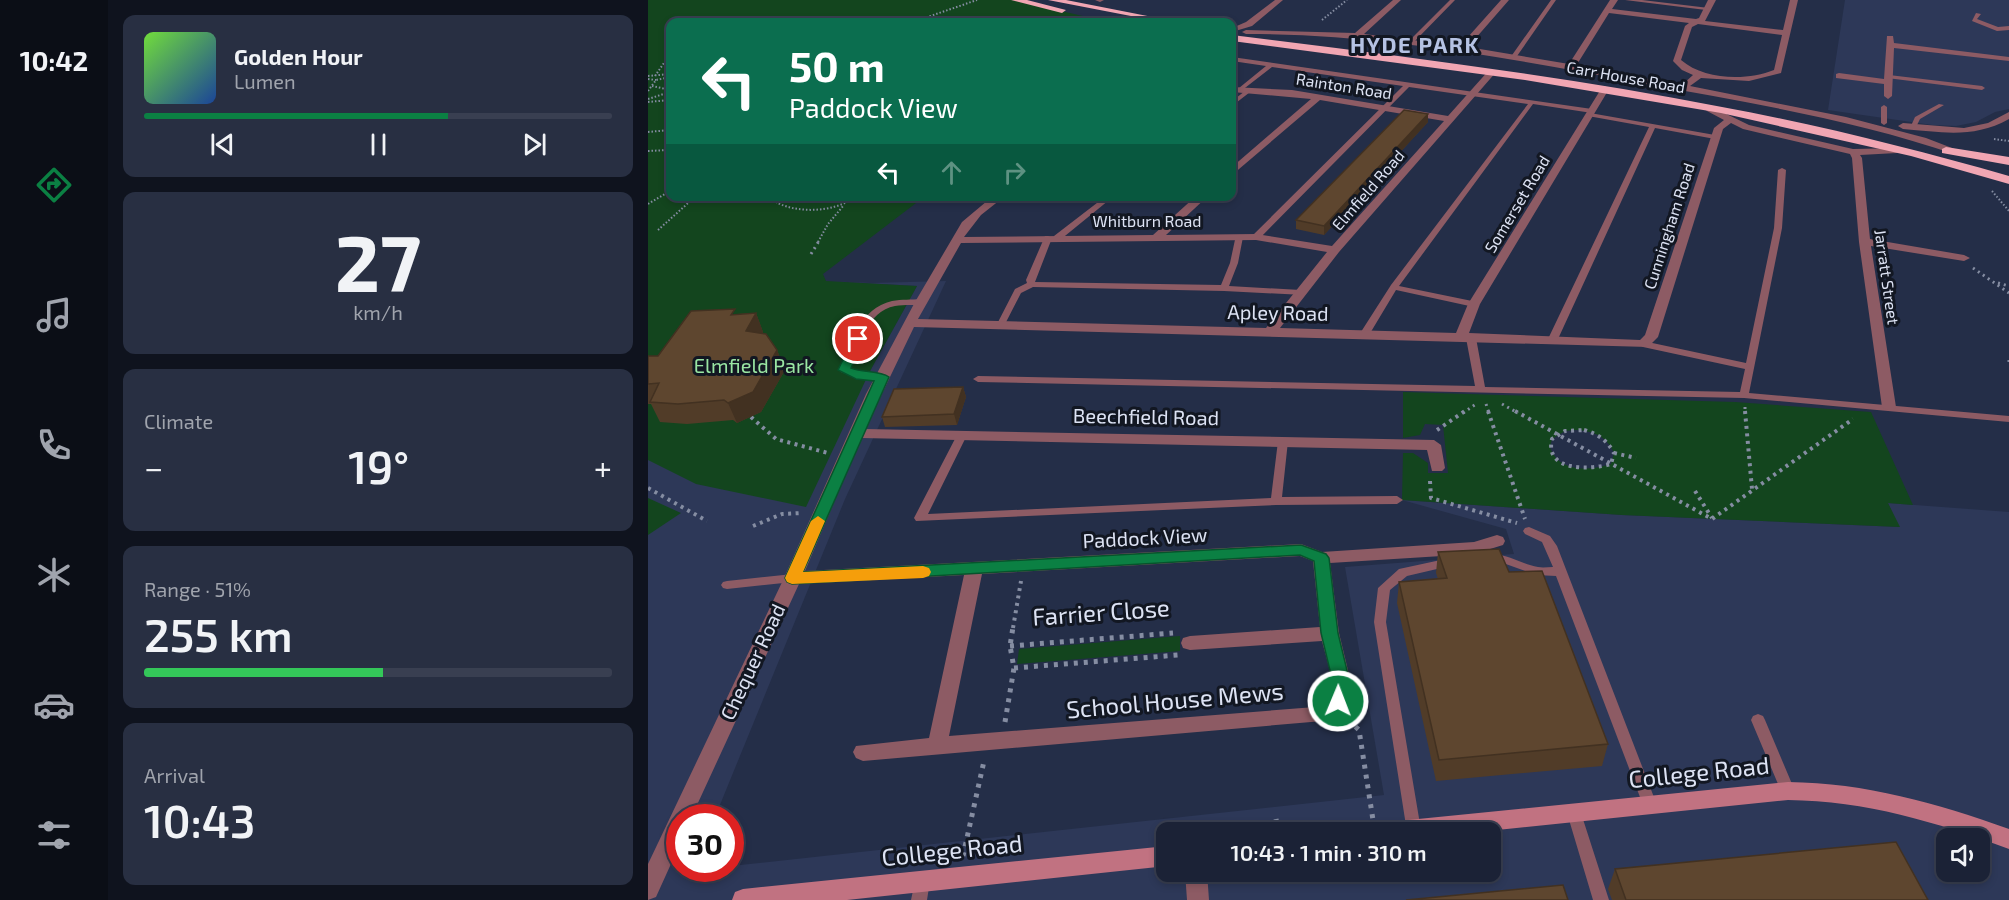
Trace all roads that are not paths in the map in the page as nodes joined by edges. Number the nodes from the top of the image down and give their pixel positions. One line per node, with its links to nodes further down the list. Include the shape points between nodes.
1 (1015, 0): 15 (highway)
2 (1052, 0): 16 (highway)
3 (1279, 0): 18 (street)
4 (1397, 0): 22 (street)
5 (1453, 0): 24 (lane)
6 (1505, 0): 25 (street)
7 (1554, 0): 26 (lane)
8 (1614, 0): 13 (street)
9 (1628, 0): 12 (lane)
10 (1712, 0): 12 (street)
11 (1794, 0): 21 (street)
12 (1706, 8): 17 (street, via 1702,19)
13 (1609, 11): 17 (street); 30 (street)
14 (1978, 14): 19 (lane, via 1974,21 1997,30)
15 (1103, 18)
16 (1152, 18)
17 (1696, 22): 21 (street); 32 (street, via 1689,26 1677,60)
18 (1247, 28): 20 (highway, Carr House Road); 22 (street); 61 (highway, Carr House Road, via 1600,80)
19 (2009, 28)
20 (1236, 29)
21 (1787, 33): 32 (street, via 1778,71 1766,78)
22 (1359, 36): 24 (street)
23 (1236, 39): 31 (highway, Carr House Road)
24 (1410, 43): 25 (street)
25 (1461, 50): 26 (street)
26 (1513, 58): 30 (street)
27 (2009, 59): 34 (street, via 1890,41)
28 (1236, 60): 29 (lane)
29 (1271, 65): 35 (lane); 38 (lane)
30 (1571, 67): 36 (street)
31 (1493, 71): 39 (highway, Carr House Road); 40 (street, Elmfield Road)
32 (1700, 75): 36 (street)
33 (1839, 76): 34 (street)
34 (1889, 80): 37 (lane); 41 (street)
35 (1408, 84): 40 (lane); 46 (lane)
36 (1684, 88): 50 (street)
37 (1982, 88)
38 (1241, 89): 42 (street, Rainton Road)
39 (1605, 89): 47 (highway, Carr House Road); 48 (street, Somerset Road)
40 (1472, 93): 43 (lane); 51 (street, Elmfield Road)
41 (1888, 96)
42 (1318, 97): 46 (street, Rainton Road); 63 (street)
43 (1532, 102): 48 (lane); 78 (lane)
44 (1941, 105): 55 (lane, via 1917,118)
45 (1884, 107): 53 (lane)
46 (1385, 108): 51 (street, Rainton Road); 71 (lane)
47 (1710, 109): 52 (street); 59 (highway, Carr House Road)
48 (1591, 113): 54 (lane); 82 (street, Somerset Road)
49 (2009, 115): 56 (street, via 1991,125 1964,131)
50 (1841, 118): 53 (street); 58 (street)
51 (1451, 119): 75 (street, Elmfield Road)
52 (1729, 120): 57 (street, Cunningham Road, via 1722,123); 60 (street)
53 (1884, 123): 55 (street)
54 (1652, 127): 57 (lane); 88 (lane)
55 (1913, 128): 56 (street)
56 (1932, 129): 58 (street, via 1919,132)
57 (1715, 137): 89 (street, Cunningham Road, via 1651,338)
58 (1920, 139): 61 (street)
59 (1897, 150): 60 (street); 65 (highway, Carr House Road)
60 (1853, 152): 74 (street, Jarratt Street, via 1857,158)
61 (1960, 153): 62 (highway, Carr House Road)
62 (2009, 161)
63 (1236, 169)
64 (1782, 170): 90 (lane, via 1778,228)
65 (2009, 180)
66 (993, 201): 73 (street, Chequer Road, via 966,224)
67 (1104, 201): 72 (lane)
68 (1197, 201): 69 (street)
69 (1157, 237): 70 (street, Whitburn Road); 72 (street, Whitburn Road)
70 (1239, 237): 71 (street, Whitburn Road); 79 (lane)
71 (1256, 237): 75 (street, Whitburn Road)
72 (1052, 238): 73 (street, Whitburn Road); 77 (lane, via 1030,280)
73 (958, 240): 81 (street, Chequer Road)
74 (1865, 242): 76 (street); 95 (street, Jarratt Street)
75 (1335, 250): 80 (street, Elmfield Road)
76 (1964, 258)
77 (1032, 284): 79 (lane); 84 (lane, via 1018,291)
78 (1394, 287): 82 (lane); 86 (lane)
79 (1224, 288): 80 (lane)
80 (1301, 292): 85 (street, Elmfield Road)
81 (921, 302): 83 (street, Chequer Road); 91 (lane, via 890,304 878,309 866,323 844,370 861,377)
82 (1474, 304): 87 (street, Somerset Road)
83 (912, 323): 84 (street, Apley Road); 91 (street, Chequer Road)
84 (1000, 326): 85 (street, Apley Road)
85 (1270, 332): 86 (street, Apley Road)
86 (1364, 335): 87 (street, Apley Road)
87 (1466, 338): 88 (street, Apley Road); 93 (lane)
88 (1553, 339): 89 (street, Apley Road)
89 (1643, 344): 90 (lane)
90 (1750, 367): 94 (lane)
91 (882, 377): 97 (street, Chequer Road)
92 (978, 379): 93 (lane)
93 (1481, 390): 94 (lane)
94 (1744, 395): 95 (lane)
95 (1889, 407): 96 (lane)
96 (2009, 419)
97 (856, 433): 98 (street, Beechfield Road); 108 (street, Chequer Road)
98 (962, 435): 99 (street, Beechfield Road); 102 (lane, via 920,518)
99 (1283, 441): 100 (street, Beechfield Road, via 1435,438); 102 (lane)
100 (1437, 468)
101 (1397, 500): 102 (lane)
102 (1276, 501)
103 (1529, 531): 107 (lane, via 1546,539)
104 (1497, 541): 105 (street, Paddock View, via 1474,548)
105 (1321, 558): 106 (street, Paddock View, via 1301,550); 110 (street)
106 (974, 570): 108 (street, Paddock View); 113 (street)
107 (1561, 572): 117 (lane); 119 (lane, via 1536,571 1504,559 1445,562 1403,572 1384,588 1380,622)
108 (792, 578): 109 (lane); 116 (street, Chequer Road)
109 (727, 585)
110 (1330, 633): 111 (street, Farrier Close); 113 (street, School House Mews, via 1342,687 1333,707 1316,715)
111 (1190, 643)
112 (1758, 720): 115 (lane)
113 (937, 746): 114 (street, School House Mews)
114 (863, 752)
115 (1788, 791): 117 (street, College Road); 121 (street, College Road, via 1826,790 1874,796)
116 (687, 804)
117 (1650, 805): 118 (street, College Road)
118 (1574, 813): 120 (street, College Road); 129 (lane)
119 (1412, 822)
120 (1489, 822)
121 (2009, 839)
122 (666, 849): 125 (street, Chequer Road)
123 (1156, 857): 126 (street, College Road, via 959,878)
124 (1197, 882): 128 (street)
125 (648, 889)
126 (921, 891): 127 (street, College Road)
127 (743, 900)
128 (1198, 900)
129 (1601, 900)

